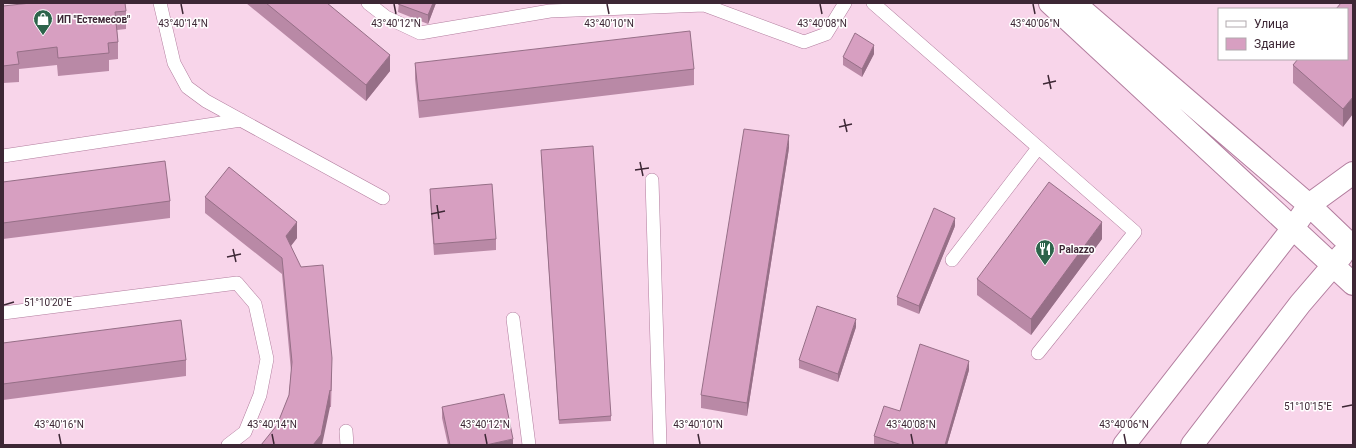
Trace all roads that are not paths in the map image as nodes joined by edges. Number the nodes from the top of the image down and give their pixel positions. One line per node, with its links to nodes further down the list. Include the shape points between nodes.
1 (160, 3): 8 (lane, via 174,63 187,87 206,101)
2 (368, 3): 6 (lane, via 386,17 420,33 550,11)
3 (845, 3): 6 (lane, via 826,34 804,42)
4 (873, 3): 9 (lane)
5 (1050, 3): 7 (main road)
6 (702, 4)
7 (1077, 9): 14 (main road); 15 (main road)
8 (241, 120): 10 (lane); 13 (lane)
9 (1038, 148): 17 (lane); 22 (lane, via 1135,232)
10 (3, 156)
11 (1353, 173): 14 (main road)
12 (652, 180): 27 (lane)
13 (383, 198)
14 (1309, 205): 15 (main road); 16 (main road)
15 (1293, 228): 18 (main road); 28 (main road)
16 (1352, 244): 18 (main road)
17 (952, 260)
18 (1333, 266): 19 (main road); 29 (main road, via 1300,304)
19 (1353, 284)
20 (3, 313): 24 (lane, via 237,283 255,304 267,358 260,395 245,432)
21 (513, 319): 26 (lane)
22 (1038, 353)
23 (346, 431): 25 (lane)
24 (228, 445)
25 (347, 445)
26 (528, 445)
27 (660, 445)
28 (1124, 445)
29 (1192, 445)

